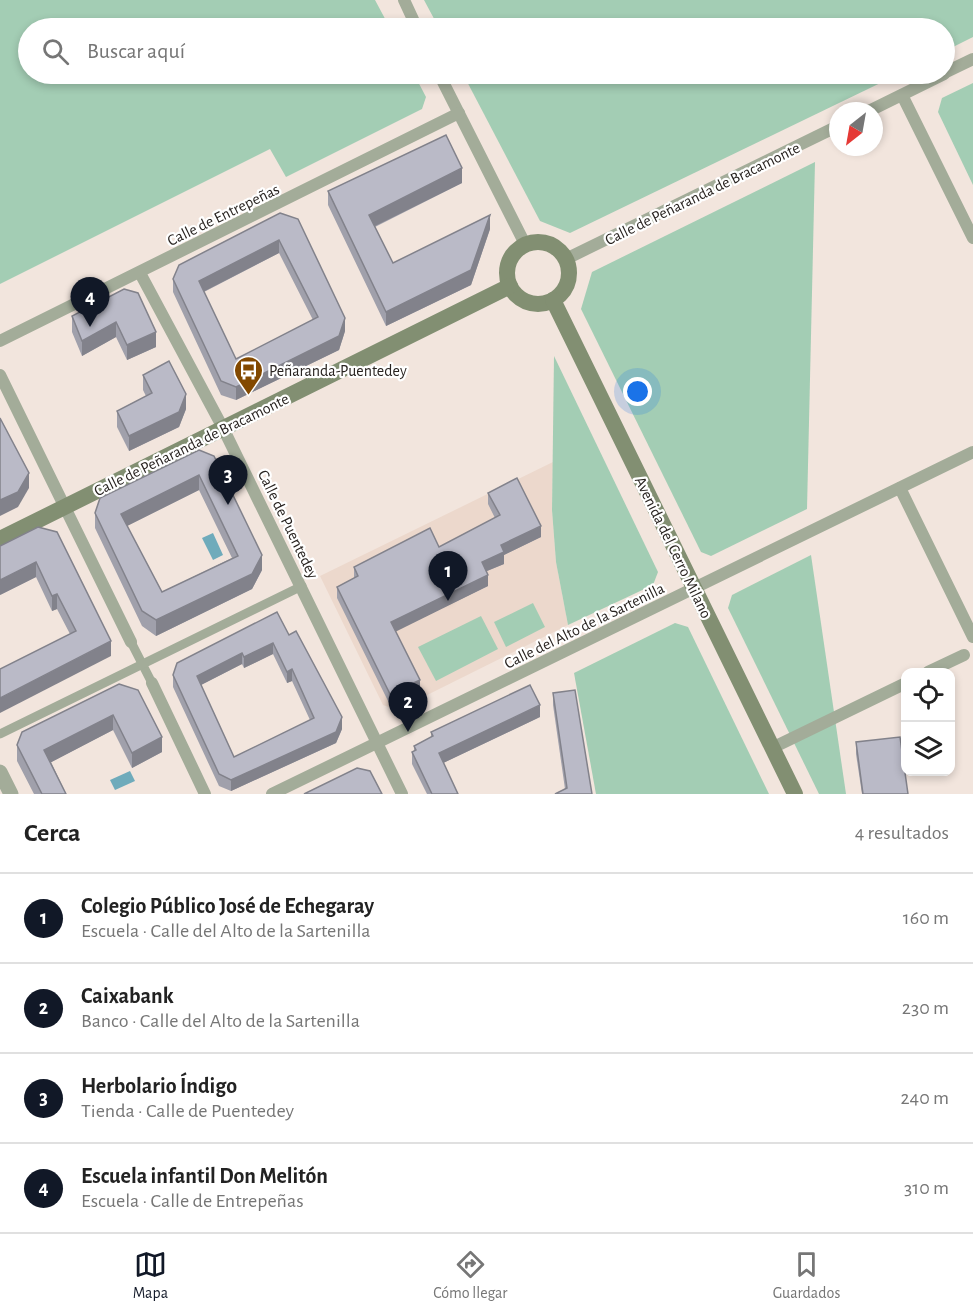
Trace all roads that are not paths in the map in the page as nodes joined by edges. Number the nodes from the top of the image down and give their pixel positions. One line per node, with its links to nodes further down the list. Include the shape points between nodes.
1 (404, 0): 2 (street)
2 (412, 18)
3 (973, 59): 4 (street)
4 (955, 68)
5 (444, 84): 9 (street)
6 (923, 84): 7 (street)
7 (902, 95): 8 (street); 11 (street)
8 (883, 104)
9 (459, 113): 12 (street); 14 (street, Calle de Entrepeñas)
10 (829, 130): 13 (street, Calle de Peñaranda de Bracamonte)
11 (973, 238)
12 (526, 246): 13 (main road, via 545,242 561,251); 15 (main road, via 510,262)
13 (566, 259): 16 (main road, via 568,279)
14 (140, 273): 17 (street, Calle de Entrepeñas); 19 (street, Calle de Puentedey)
15 (510, 285): 16 (main road, via 533,304); 19 (main road, Calle de Peñaranda de Bracamonte)
16 (553, 300): 25 (main road, Avenida del Cerro Milano)
17 (0, 341)
18 (0, 375): 22 (street)
19 (223, 428): 22 (main road, Calle de Peñaranda de Bracamonte); 24 (street, Calle de Puentedey)
20 (973, 452): 21 (street, Calle del Alto de la Sartenilla)
21 (900, 488): 25 (street, Calle del Alto de la Sartenilla); 26 (street)
22 (65, 507): 23 (main road, Calle de Peñaranda de Bracamonte); 27 (street)
23 (0, 538)
24 (302, 586): 29 (street); 34 (street, Calle de Puentedey)
25 (694, 589): 34 (street, Calle del Alto de la Sartenilla); 35 (main road, Avenida del Cerro Milano)
26 (973, 637)
27 (131, 642): 29 (street)
28 (964, 655): 30 (street)
29 (142, 664): 31 (street); 33 (street)
30 (936, 668)
31 (152, 683): 38 (street)
32 (901, 685): 35 (street)
33 (0, 734)
34 (377, 743): 39 (street, Calle del Alto de la Sartenilla); 40 (street, Calle de Puentedey)
35 (772, 748): 41 (main road, Avenida del Cerro Milano)
36 (0, 772): 37 (street)
37 (11, 794)
38 (205, 794)
39 (272, 794)
40 (402, 794)
41 (795, 794)

